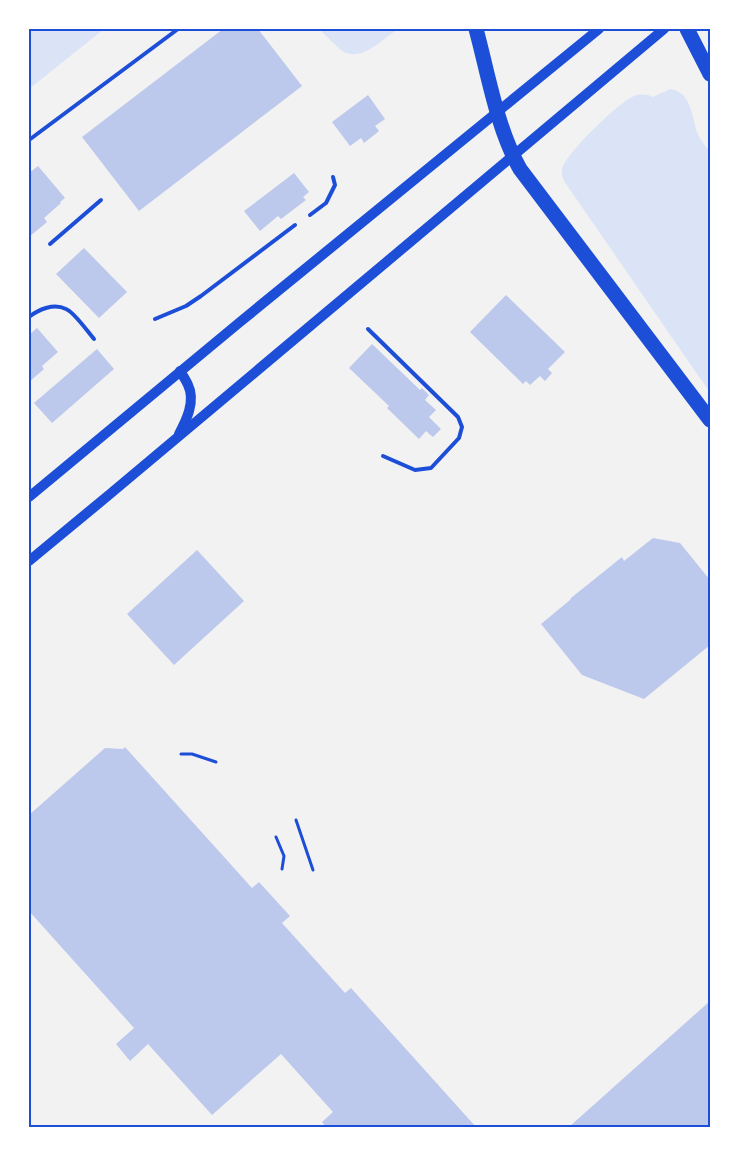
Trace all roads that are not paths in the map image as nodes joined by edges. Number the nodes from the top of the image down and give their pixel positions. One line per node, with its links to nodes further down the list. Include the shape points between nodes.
1 (178, 29): 8 (lane)
2 (476, 29): 7 (highway)
3 (599, 29): 7 (main road)
4 (664, 29): 9 (main road)
5 (687, 29): 6 (highway)
6 (710, 74)
7 (498, 112): 9 (highway); 19 (main road)
8 (29, 140)
9 (513, 156): 20 (highway); 21 (main road)
10 (333, 177): 12 (lane, via 335,185 326,203)
11 (101, 200): 14 (lane)
12 (310, 214)
13 (295, 225): 16 (lane, via 201,296)
14 (50, 244)
15 (29, 317): 18 (lane, via 48,307 67,309)
16 (155, 319)
17 (368, 329): 22 (lane, via 458,417 462,427 459,438 431,468 415,470)
18 (94, 339)
19 (180, 371): 21 (main road, via 191,397); 23 (main road)
20 (710, 420)
21 (177, 438): 24 (main road)
22 (383, 456)
23 (29, 497)
24 (30, 558)

